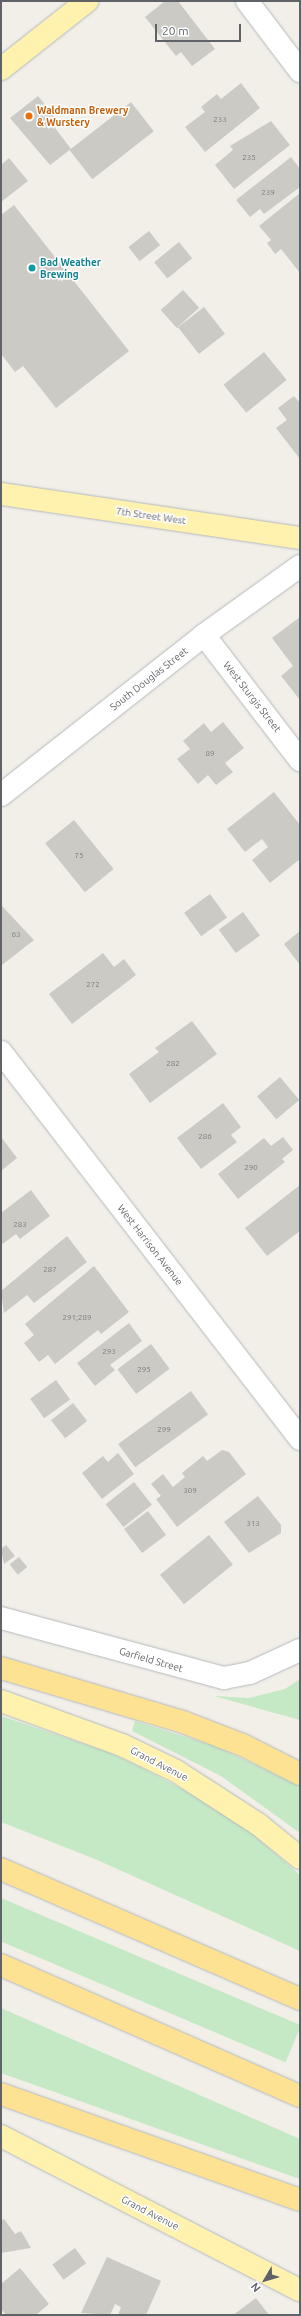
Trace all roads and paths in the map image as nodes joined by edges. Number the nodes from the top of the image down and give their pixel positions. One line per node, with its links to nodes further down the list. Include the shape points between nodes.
1 (87, 1): 3 (main road)
2 (247, 1): 4 (street)
3 (1, 69)
4 (300, 71)
5 (1, 494): 6 (main road, 7th Street West)
6 (300, 538)
7 (300, 566): 8 (street, South Douglas Street)
8 (204, 635): 9 (street, West Sturgis Street); 10 (street, South Douglas Street)
9 (300, 760)
10 (1, 795)
11 (1, 1052): 12 (street, West Harrison Avenue)
12 (300, 1439)
13 (1, 1618): 14 (street, Garfield Street, via 194,1673 224,1678 250,1673)
14 (300, 1650)
15 (1, 1668): 17 (highway, via 183,1722 243,1745)
16 (1, 1701): 18 (main road, Grand Avenue, via 122,1745 176,1771 258,1824)
17 (300, 1774)
18 (300, 1858)
19 (1, 1869): 21 (highway)
20 (1, 1965): 23 (highway)
21 (300, 1999)
22 (1, 2094): 25 (highway)
23 (300, 2096)
24 (1, 2136): 26 (main road, Grand Avenue)
25 (300, 2200)
26 (300, 2290)

